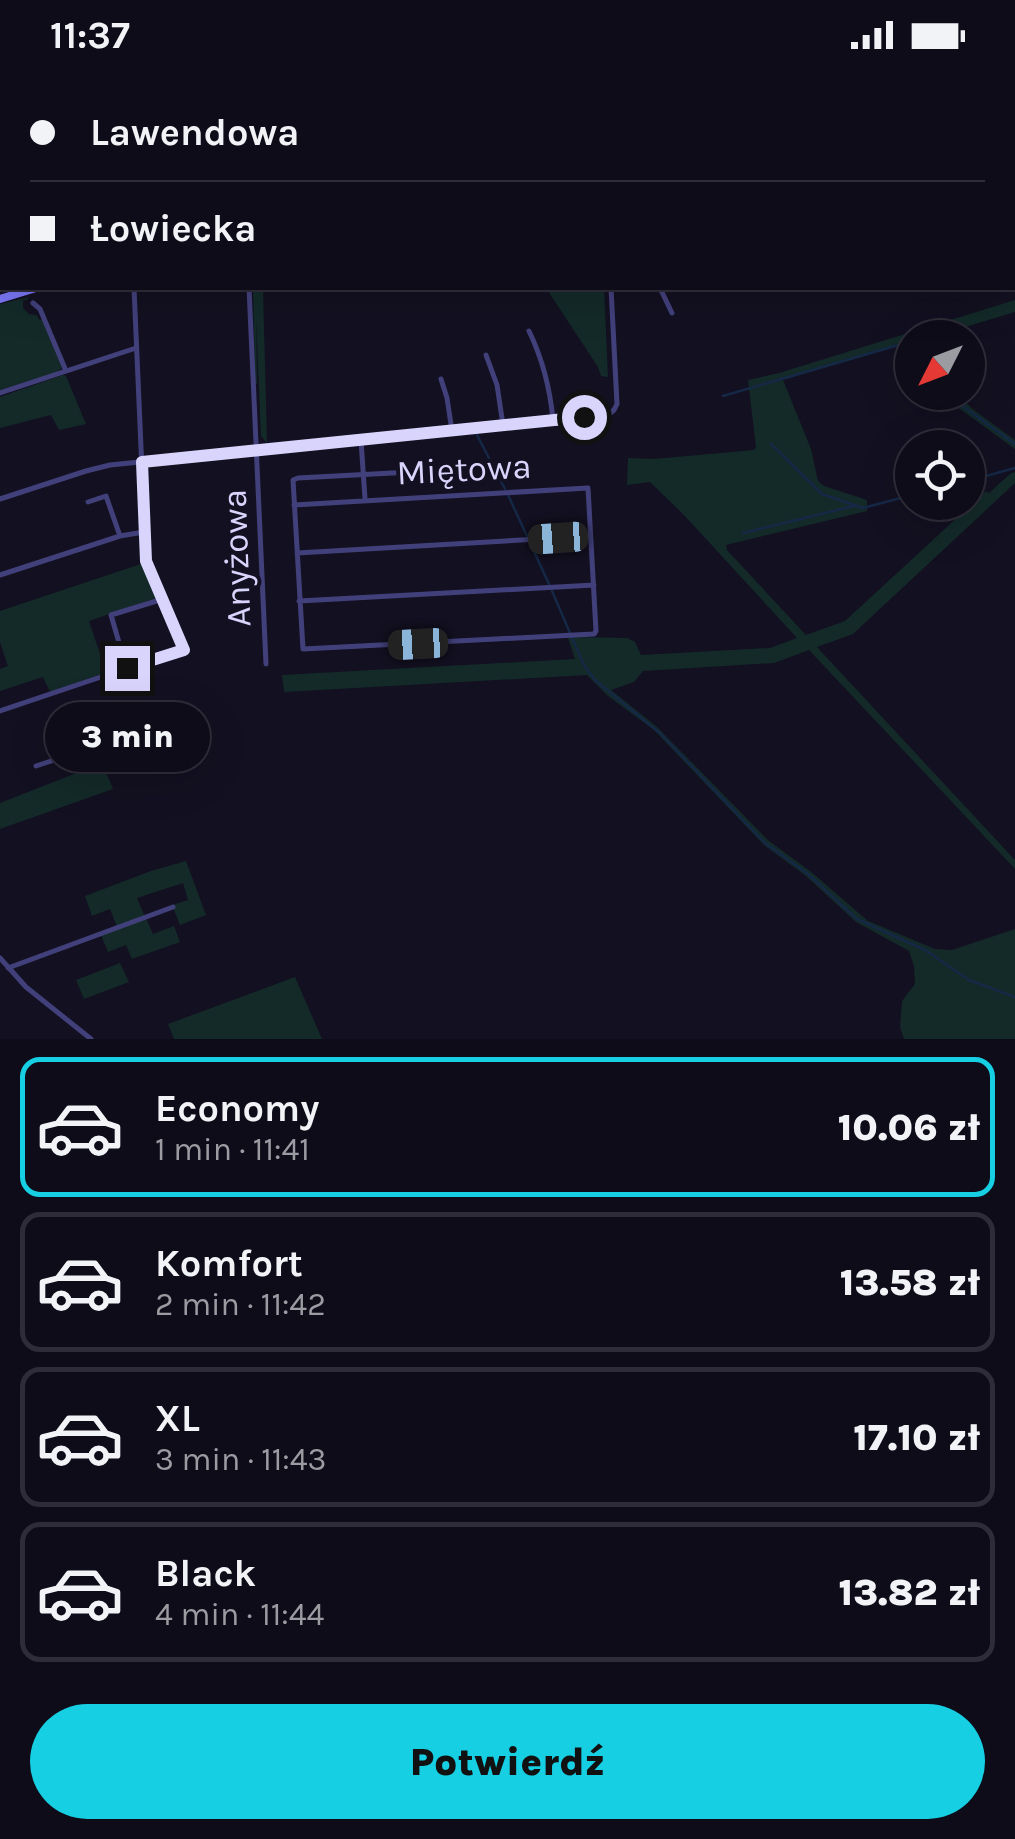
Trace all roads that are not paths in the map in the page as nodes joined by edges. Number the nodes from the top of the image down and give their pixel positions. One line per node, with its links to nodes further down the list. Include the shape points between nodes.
1 (29, 290): 6 (main road)
2 (134, 290): 10 (street)
3 (250, 290): 19 (street, Anyżowa)
4 (612, 290): 15 (street, via 614,410)
5 (661, 290): 8 (street)
6 (0, 299)
7 (34, 303): 12 (street)
8 (672, 314)
9 (529, 332): 15 (street, via 544,366)
10 (136, 348): 12 (street); 20 (street)
11 (486, 355): 16 (street)
12 (66, 371): 14 (street)
13 (441, 379): 17 (street)
14 (0, 393)
15 (553, 420): 16 (street)
16 (503, 425): 17 (street)
17 (452, 430): 18 (street)
18 (361, 440): 19 (street); 22 (street)
19 (256, 450): 20 (street); 36 (street, Anyżowa)
20 (142, 462): 24 (street, via 96,468); 27 (street)
21 (416, 470): 22 (street)
22 (363, 475): 23 (street); 26 (street, via 294,478)
23 (365, 499): 26 (street, Miętowa); 29 (street, Miętowa, via 588,488)
24 (0, 500)
25 (88, 502): 28 (street, via 106,496)
26 (294, 505): 30 (street)
27 (144, 532): 28 (street); 33 (street, via 146,561)
28 (120, 536): 31 (street)
29 (590, 536): 30 (street); 32 (street)
30 (296, 552): 34 (street)
31 (0, 575)
32 (594, 585): 34 (street); 34 (street, via 594,634 362,647 303,649)
33 (163, 599): 35 (street, via 110,616); 37 (street, via 184,650)
34 (299, 600)
35 (120, 646)
36 (266, 664)
37 (0, 711)
38 (91, 711): 39 (street, via 78,752)
39 (36, 766)
40 (173, 908): 42 (street)
41 (0, 958): 42 (street)
42 (8, 968): 43 (street)
43 (91, 1039)

